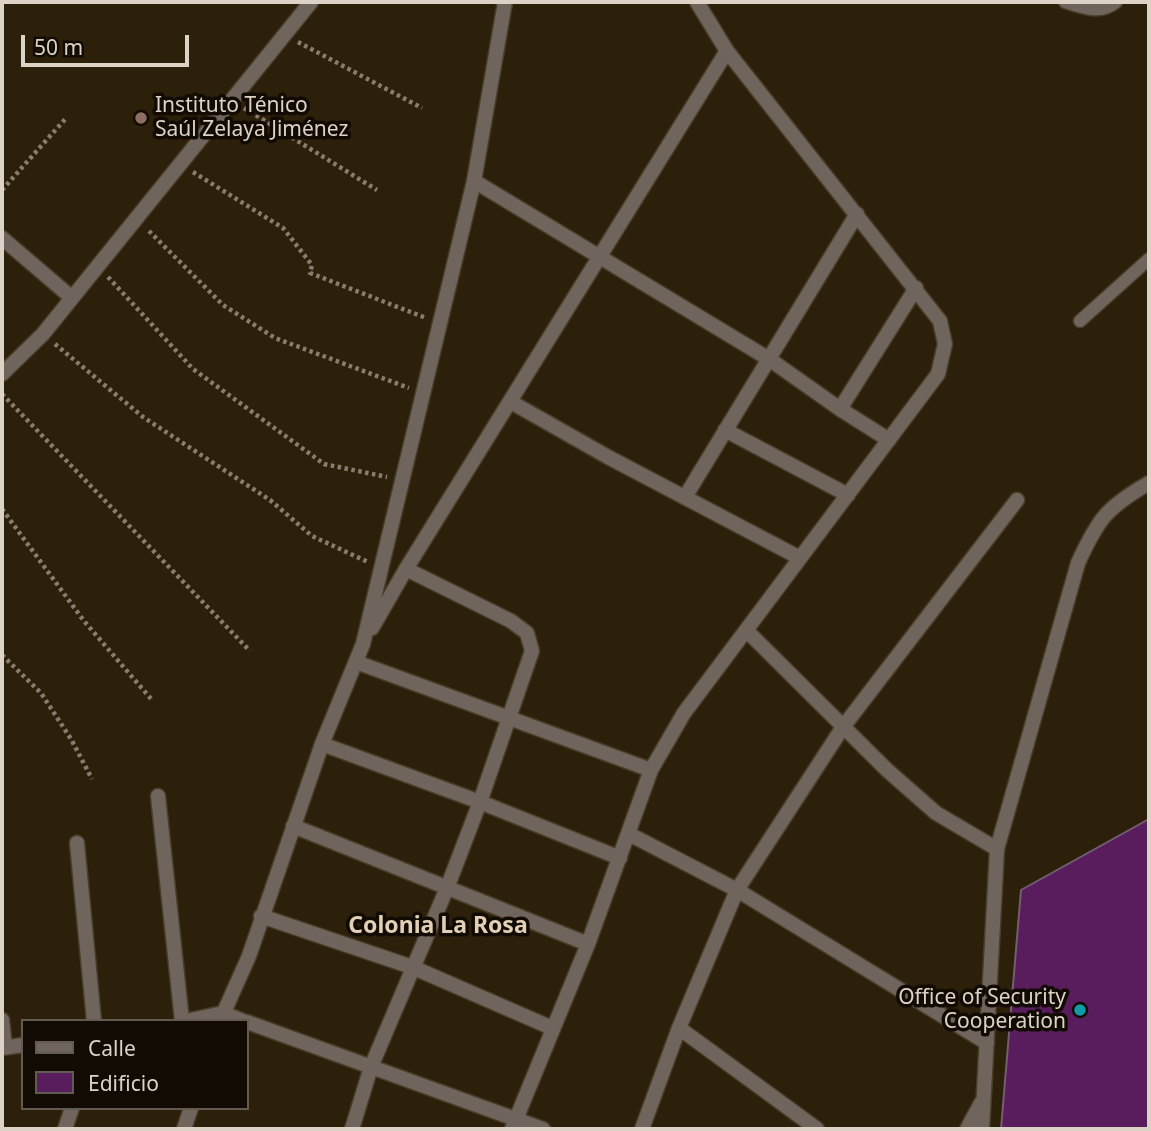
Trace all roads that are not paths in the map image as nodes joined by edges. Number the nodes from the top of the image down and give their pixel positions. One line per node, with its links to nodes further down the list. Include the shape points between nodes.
1 (311, 2): 13 (street)
2 (505, 2): 7 (street)
3 (696, 2): 6 (street)
4 (1065, 2): 5 (lane, via 1097,10)
5 (1116, 2)
6 (727, 51): 8 (street); 10 (street)
7 (474, 181): 10 (street); 28 (street)
8 (857, 214): 12 (street); 15 (street)
9 (2, 238): 13 (street)
10 (600, 256): 15 (street); 17 (street)
11 (1149, 259): 14 (lane)
12 (916, 288): 18 (street); 20 (street, via 940,321 945,344 938,374)
13 (72, 298): 16 (street)
14 (1080, 321)
15 (769, 359): 18 (street); 19 (street)
16 (2, 374)
17 (511, 402): 23 (street); 26 (street)
18 (840, 409): 20 (street)
19 (725, 430): 22 (street); 23 (street)
20 (890, 440): 22 (street)
21 (1149, 483): 39 (street, via 1119,500 1094,528 1078,564)
22 (848, 495): 25 (street)
23 (685, 497): 25 (street)
24 (1017, 499): 31 (street)
25 (800, 558): 27 (street)
26 (405, 569): 28 (street); 30 (street, via 527,633 532,651)
27 (747, 631): 31 (street); 33 (street, via 684,713)
28 (363, 644): 29 (street)
29 (356, 662): 30 (street); 32 (street)
30 (510, 719): 33 (street); 35 (street)
31 (843, 727): 39 (street, via 936,813); 42 (street)
32 (322, 744): 35 (street); 36 (street)
33 (651, 770): 37 (street)
34 (158, 796): 48 (street)
35 (480, 802): 40 (street); 41 (street)
36 (293, 826): 41 (street); 43 (street)
37 (629, 834): 40 (street); 42 (street)
38 (77, 844): 47 (street)
39 (997, 849): 54 (street)
40 (620, 858): 44 (street)
41 (447, 888): 44 (street); 45 (street)
42 (737, 890): 53 (street); 54 (street)
43 (261, 916): 45 (street); 46 (street)
44 (588, 944): 52 (street)
45 (412, 967): 52 (street); 57 (street)
46 (222, 1017): 49 (street)
47 (94, 1019)
48 (184, 1019)
49 (203, 1019)
50 (2, 1020): 56 (street)
51 (248, 1022): 57 (street)
52 (552, 1028): 61 (street)
53 (679, 1028): 66 (street); 67 (street)
54 (987, 1044): 58 (street)
55 (21, 1045): 56 (street)
56 (3, 1048)
57 (371, 1066): 61 (street); 64 (street)
58 (984, 1098): 68 (street); 69 (street)
59 (71, 1110): 62 (street)
60 (190, 1110): 63 (street)
61 (514, 1125): 65 (street)
62 (65, 1129)
63 (184, 1129)
64 (352, 1129)
65 (543, 1129)
66 (642, 1129)
67 (817, 1129)
68 (967, 1129)
69 (982, 1129)

